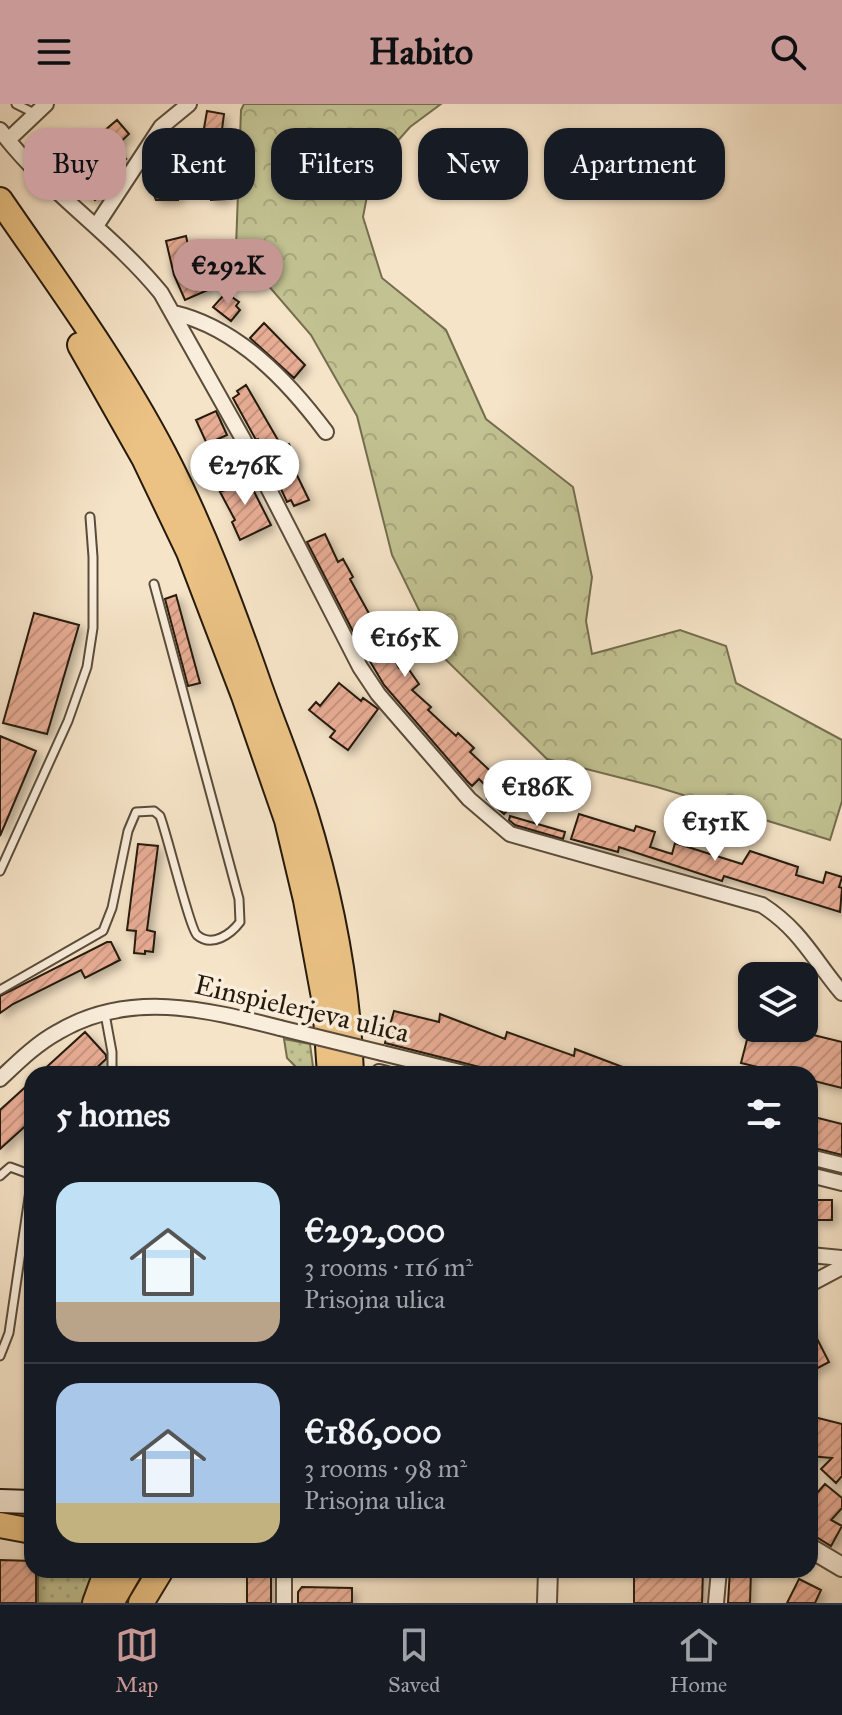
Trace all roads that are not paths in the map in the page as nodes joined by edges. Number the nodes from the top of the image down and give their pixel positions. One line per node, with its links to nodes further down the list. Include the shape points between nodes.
1 (16, 104): 3 (lane)
2 (189, 104): 6 (street, via 161,127)
3 (41, 109): 4 (street)
4 (4, 135): 6 (street)
5 (0, 200): 12 (highway, via 108,358 164,454 205,543)
6 (96, 226): 8 (street, via 144,272)
7 (0, 230): 13 (highway, via 93,365 144,458 206,593)
8 (174, 313): 9 (street, via 221,330 252,353); 15 (street, via 360,667 469,799 510,834 762,905 800,936)
9 (326, 432)
10 (90, 517): 14 (lane, via 93,628 87,667)
11 (154, 584): 16 (lane, via 239,899 240,922 221,938 197,935 160,816 136,812 103,931)
12 (270, 714): 21 (highway, via 315,897 335,1002); 22 (highway, via 328,897 347,1002)
13 (265, 758): 19 (highway, via 306,954); 20 (highway, via 306,900 325,1003)
14 (0, 871)
15 (840, 989)
16 (0, 990)
17 (104, 1012): 18 (lane); 23 (street, Einspielerjeva ulica, bridge, via 179,1006); 24 (street, Einspielerjeva ulica, via 56,1033)
18 (112, 1066)
19 (317, 1066)
20 (329, 1066)
21 (339, 1066)
22 (351, 1066)
23 (435, 1066)
24 (0, 1079)
25 (818, 1159): 26 (street)
26 (842, 1165)
27 (24, 1173): 28 (lane, via 10,1167)
28 (0, 1176)
29 (818, 1177): 30 (street)
30 (842, 1183)
31 (24, 1231): 36 (lane, via 9,1333)
32 (818, 1256): 33 (street)
33 (842, 1258)
34 (842, 1267): 35 (street)
35 (818, 1280)
36 (0, 1356)
37 (0, 1501): 38 (main road)
38 (24, 1502)
39 (24, 1522): 40 (main road)
40 (0, 1523): 41 (highway)
41 (24, 1529)
42 (818, 1553): 43 (street)
43 (842, 1567)
44 (104, 1578): 52 (highway)
45 (110, 1578): 52 (highway)
46 (125, 1578): 53 (highway)
47 (137, 1578): 54 (highway)
48 (156, 1578): 55 (highway)
49 (284, 1578): 56 (street)
50 (548, 1578): 57 (street)
51 (718, 1578): 58 (street)
52 (96, 1603)
53 (111, 1603)
54 (123, 1603)
55 (141, 1603)
56 (284, 1603)
57 (547, 1603)
58 (716, 1603)

